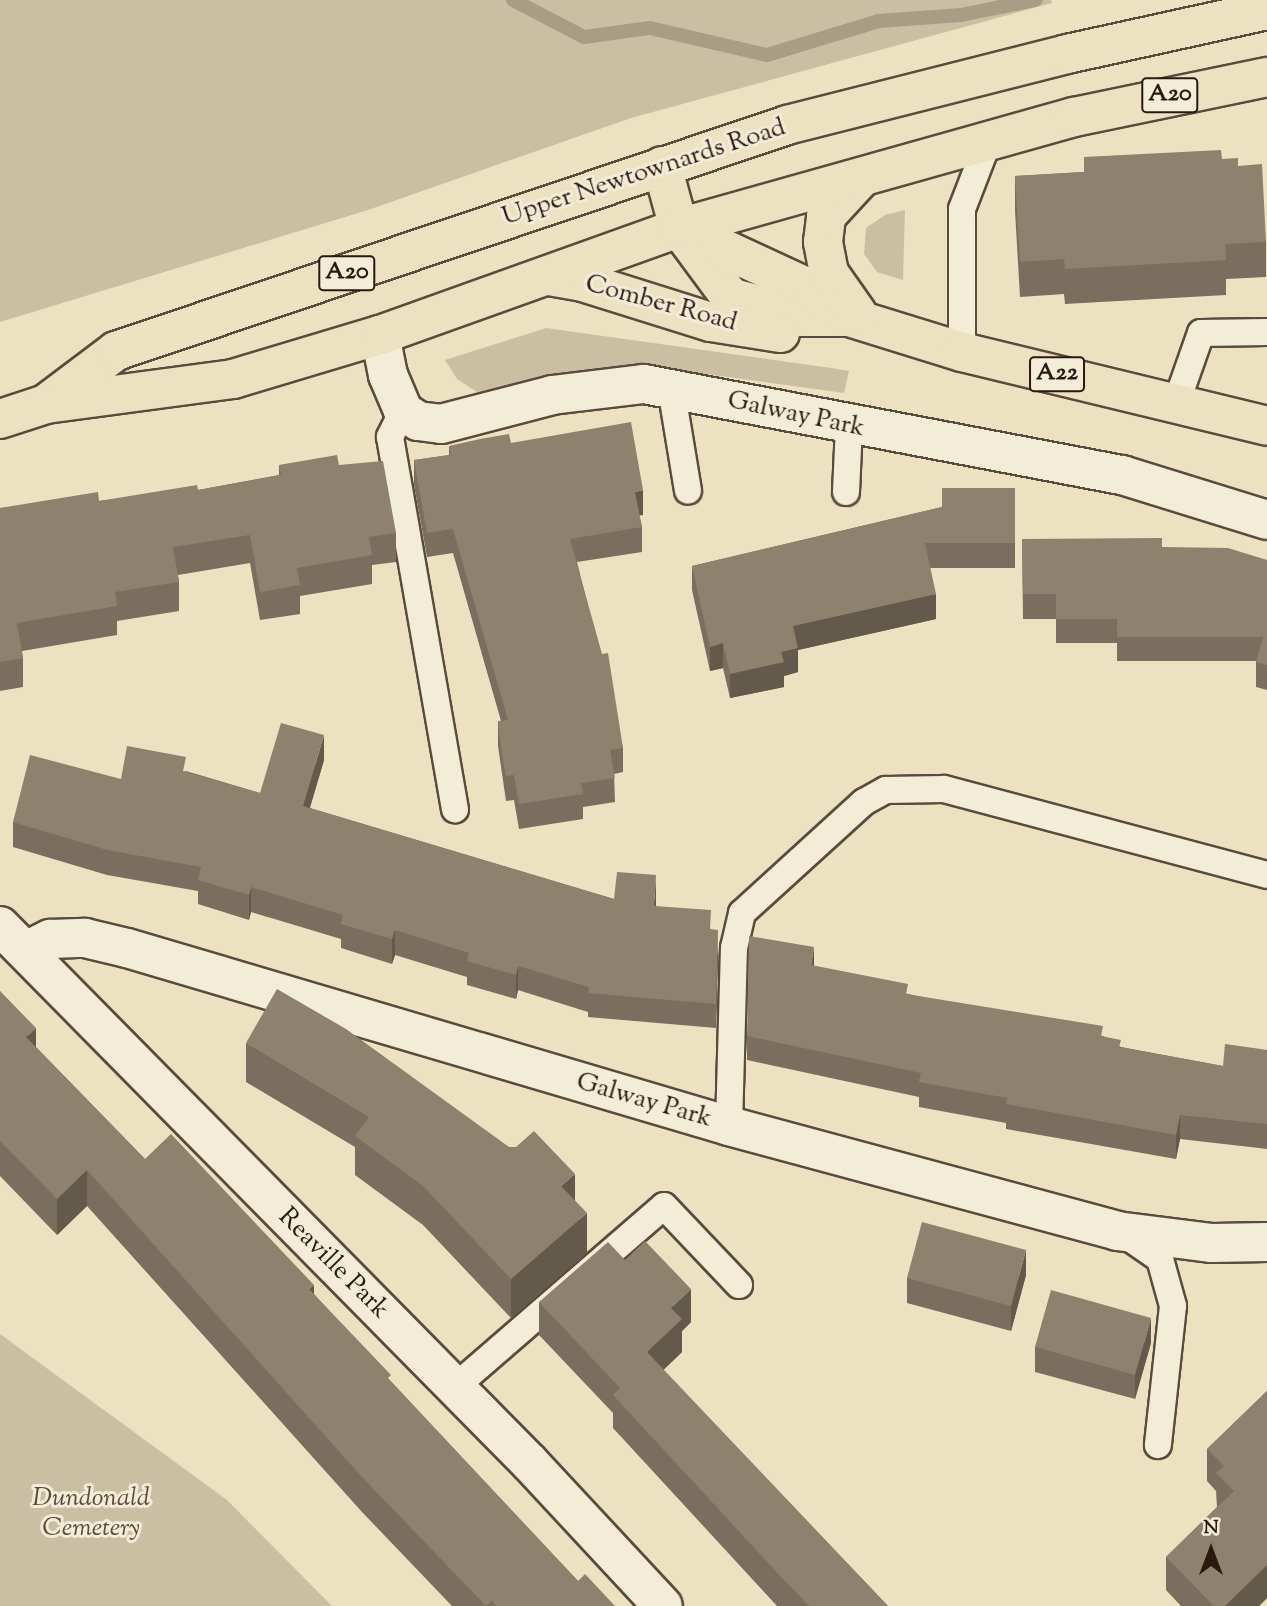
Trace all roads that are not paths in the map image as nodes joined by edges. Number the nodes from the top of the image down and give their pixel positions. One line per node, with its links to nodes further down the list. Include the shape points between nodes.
1 (1267, 10): 4 (highway, Upper Newtownards Road / A20, via 860,104)
2 (1267, 77): 3 (highway, Upper Newtownards Road / A20, via 1195,89)
3 (989, 139): 5 (highway, Upper Newtownards Road / A20); 11 (lane, via 962,209)
4 (662, 166): 6 (highway, Comber Road / A22); 14 (highway, Upper Newtownards Road / A20, via 116,351)
5 (864, 175): 6 (highway, Upper Newtownards Road / A20, via 769,206); 8 (highway, via 825,216 823,242 829,273)
6 (679, 228): 7 (highway, Upper Newtownards Road / A20); 8 (highway, Comber Road / A22, via 730,297 802,317)
7 (549, 276): 8 (highway, Comber Road, via 583,282 711,322 816,338); 10 (highway, Upper Newtownards Road / A20)
8 (856, 319): 11 (highway, Comber Road / A22)
9 (1267, 332): 13 (lane, via 1201,333)
10 (380, 335): 14 (highway, Upper Newtownards Road / A20, via 233,379); 15 (street, via 388,375)
11 (962, 352): 13 (highway, Comber Road / A22)
12 (671, 388): 15 (street, Galway Park, via 644,384 552,395 441,424 418,421); 18 (street, Galway Park); 19 (lane)
13 (1177, 401): 17 (highway, Comber Road / A22)
14 (46, 404): 16 (highway, Upper Newtownards Road / A20)
15 (403, 411): 22 (lane, via 390,437)
16 (0, 419)
17 (1267, 426)
18 (849, 427): 20 (lane); 21 (street, Galway Park, via 1122,475)
19 (688, 491)
20 (846, 492)
21 (1267, 520)
22 (455, 809)
23 (1267, 875): 26 (lane, via 944,789 887,790 853,811 742,913 734,948)
24 (0, 926): 25 (street, Reaville Park)
25 (28, 950): 26 (street, Galway Park, via 50,939 85,938 127,948); 30 (street, Reaville Park)
26 (729, 1126): 27 (street, Galway Park)
27 (1119, 1231): 28 (street, Galway Park, via 1212,1243); 31 (lane, via 1160,1259 1173,1306)
28 (1267, 1242)
29 (739, 1285): 30 (lane, via 664,1206)
30 (455, 1387): 32 (street, Reaville Park)
31 (1158, 1446)
32 (663, 1606)

